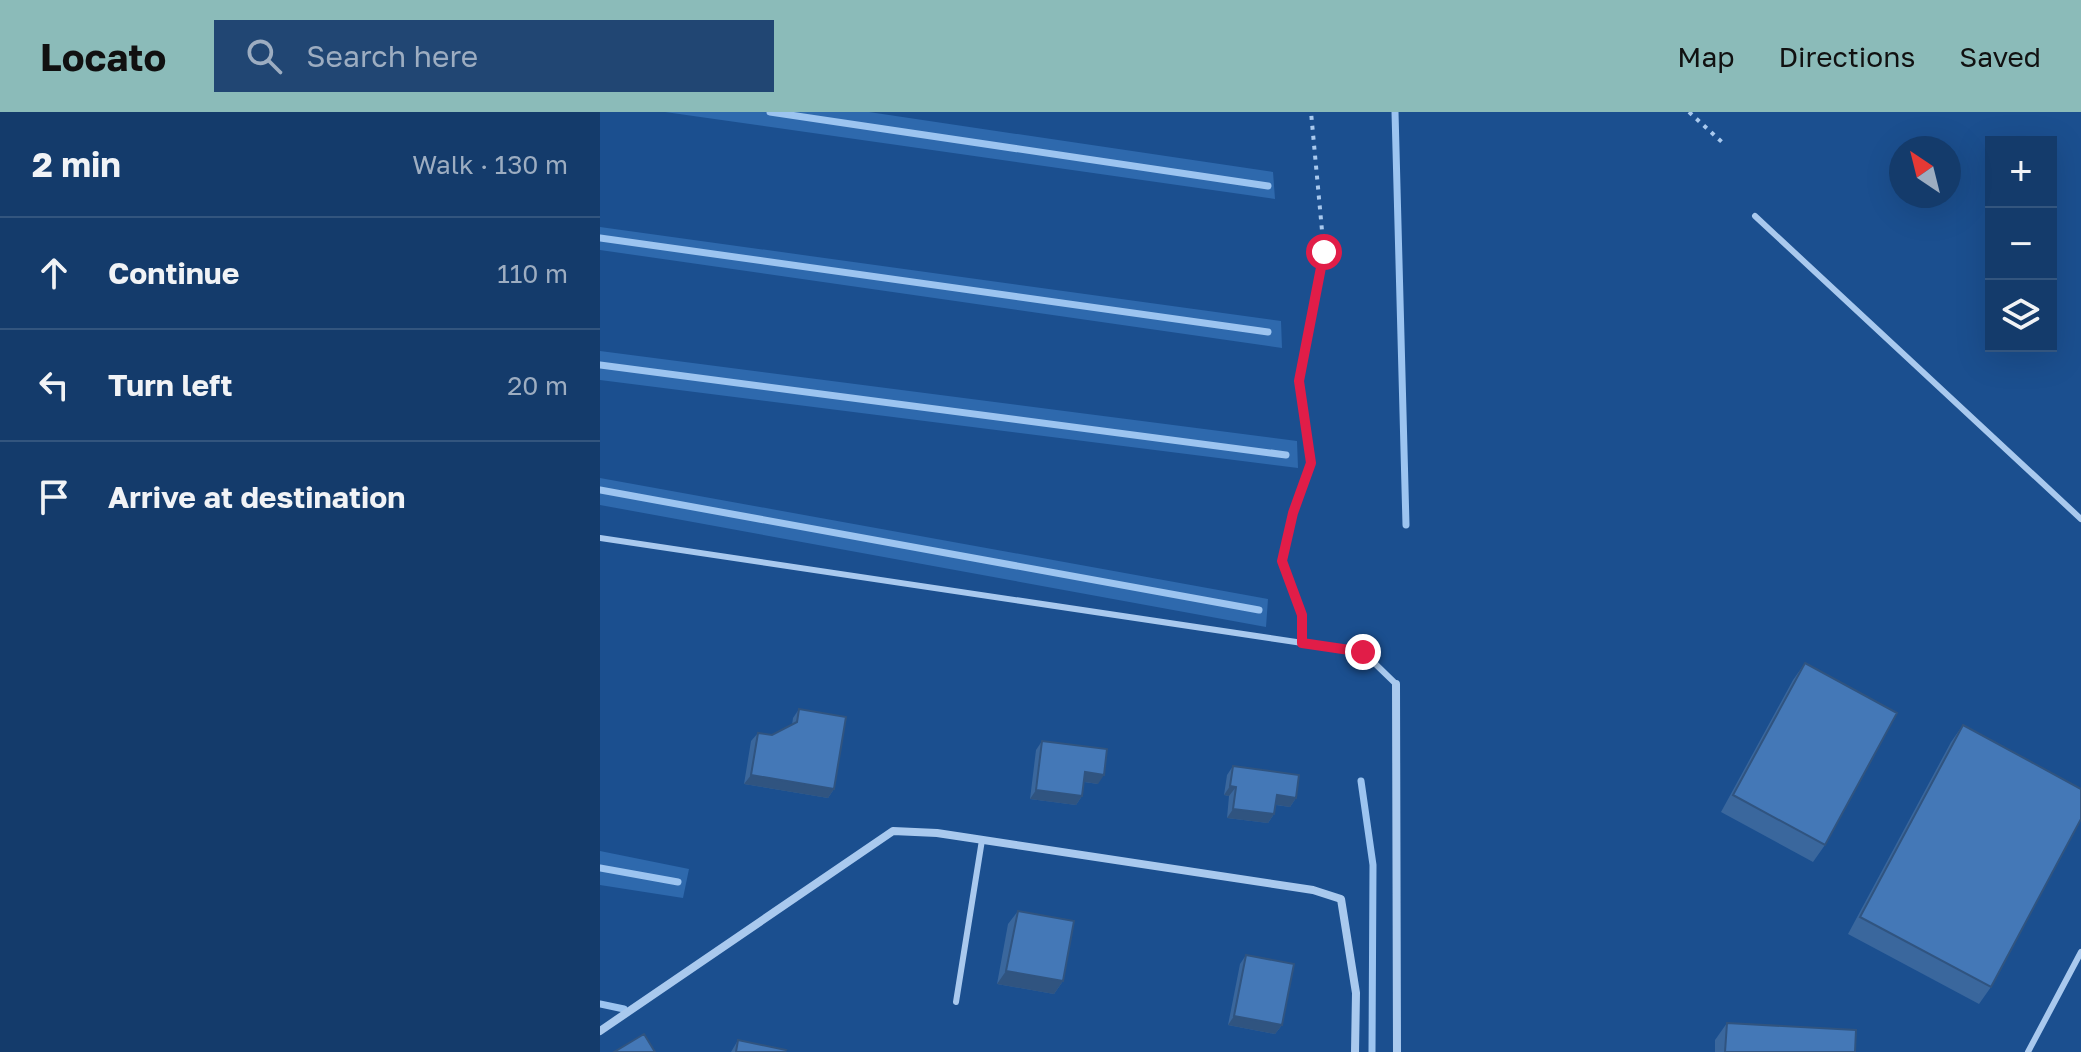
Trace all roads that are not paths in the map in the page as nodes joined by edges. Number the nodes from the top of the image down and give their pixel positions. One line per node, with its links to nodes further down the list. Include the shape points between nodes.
1 (1755, 216): 2 (lane)
2 (2081, 519)
3 (600, 538): 4 (lane, via 1363,652)
4 (1396, 684): 10 (street)
5 (982, 840): 7 (lane); 8 (street, via 893,831); 9 (street, via 1313,890 1341,899 1356,993)
6 (2081, 952): 11 (lane)
7 (956, 1002)
8 (600, 1031)
9 (1355, 1052)
10 (1397, 1052)
11 (2028, 1052)

